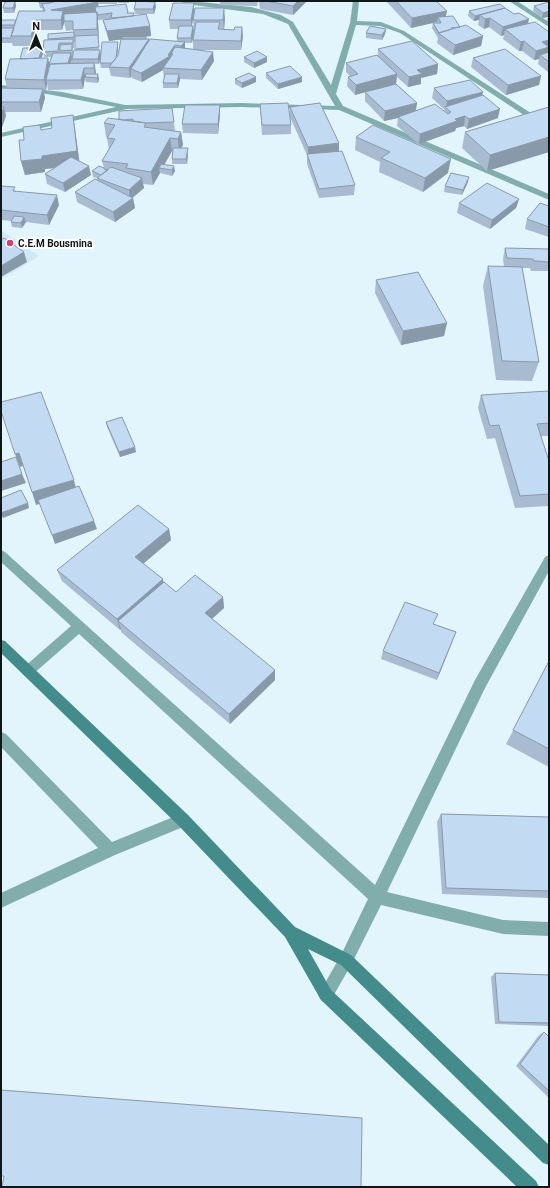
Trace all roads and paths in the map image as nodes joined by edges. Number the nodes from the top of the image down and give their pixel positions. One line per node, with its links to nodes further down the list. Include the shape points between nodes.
1 (179, 1): 7 (street, via 263,12 279,16 291,23)
2 (356, 1): 4 (street)
3 (512, 1): 5 (street)
4 (353, 23): 7 (street); 10 (street, via 381,24 402,32 529,118)
5 (549, 25)
6 (1, 87): 8 (street, via 82,98)
7 (332, 94): 9 (street)
8 (127, 108): 9 (street, via 242,105); 11 (street)
9 (340, 108): 12 (street, via 452,152)
10 (544, 113)
11 (1, 135)
12 (549, 197)
13 (1, 555): 15 (street)
14 (549, 560): 21 (street, via 480,684)
15 (79, 626): 17 (street); 21 (street)
16 (1, 645): 17 (main road)
17 (28, 671): 19 (main road)
18 (1, 738): 20 (street)
19 (183, 820): 20 (street); 24 (main road)
20 (110, 850): 22 (street)
21 (377, 897): 23 (street, via 503,927); 25 (street)
22 (1, 901)
23 (549, 930)
24 (290, 932): 25 (main road); 26 (main road)
25 (346, 960): 26 (street); 27 (main road)
26 (326, 995): 28 (main road)
27 (549, 1157)
28 (530, 1187)

